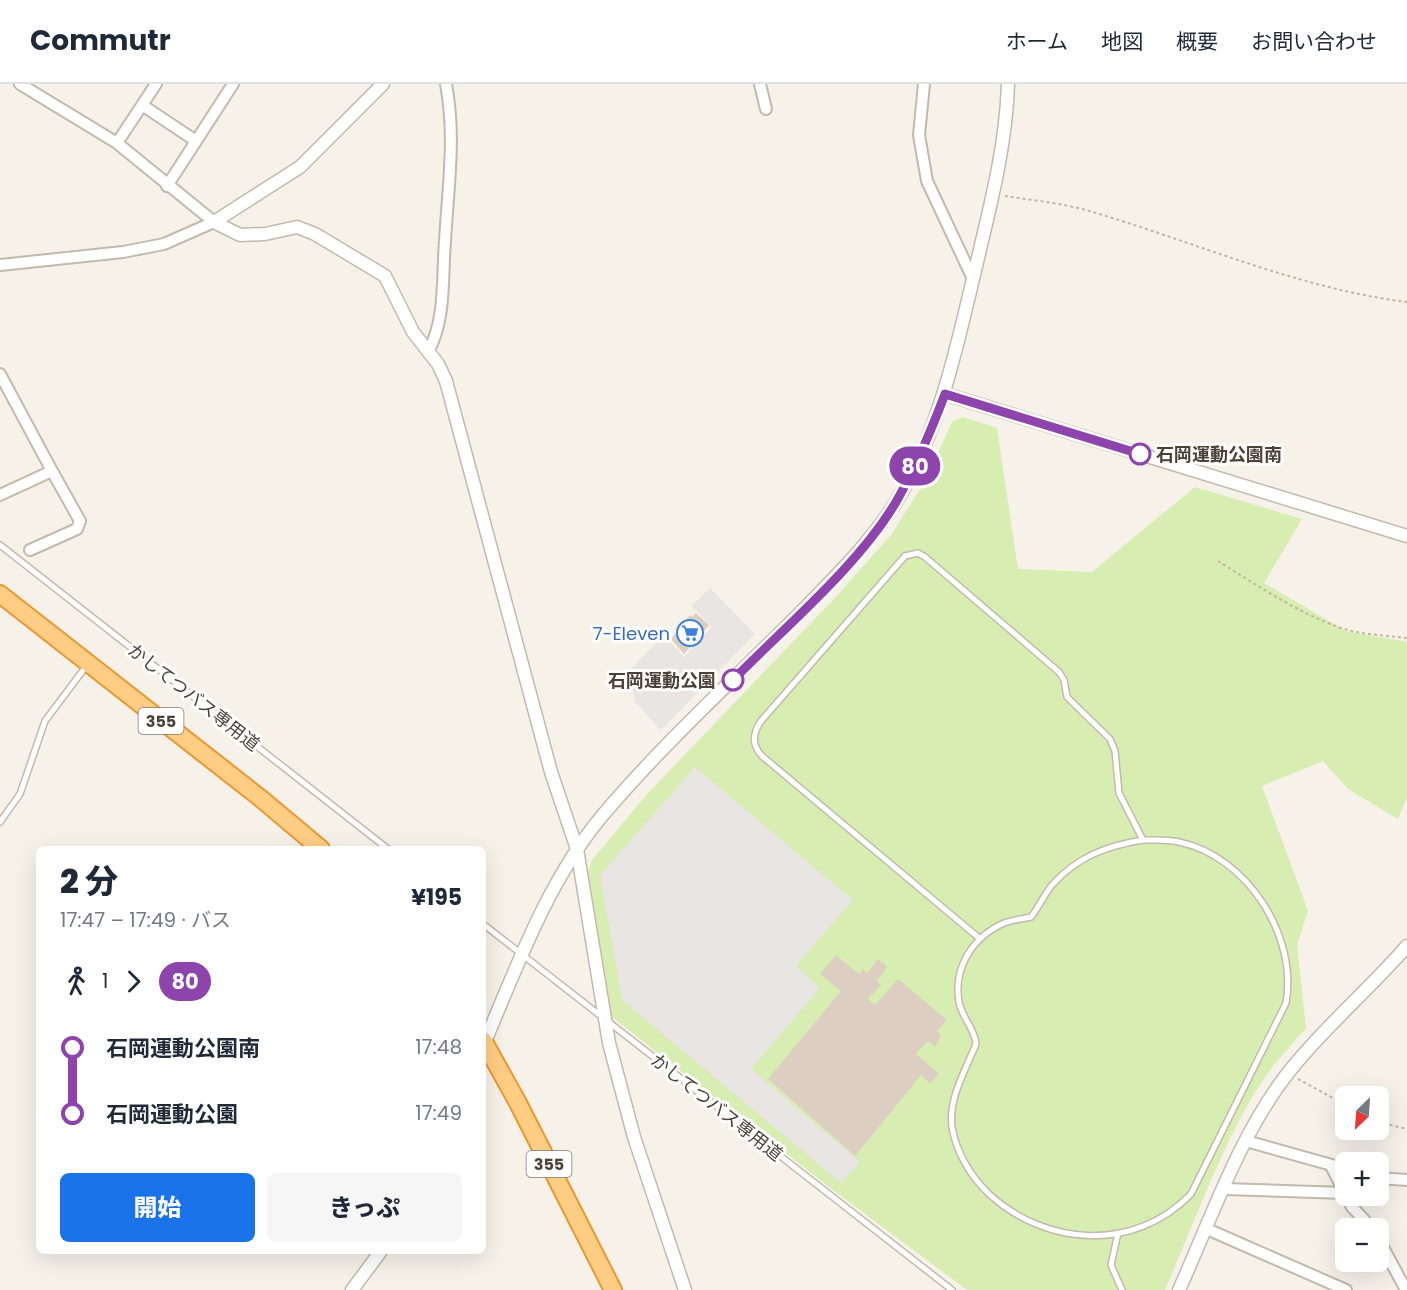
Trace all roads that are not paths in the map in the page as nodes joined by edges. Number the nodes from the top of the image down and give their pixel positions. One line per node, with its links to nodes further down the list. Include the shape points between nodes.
1 (20, 84): 12 (street)
2 (156, 84): 9 (street)
3 (232, 84): 11 (street)
4 (383, 84): 14 (street, via 300,167)
5 (446, 84): 17 (street, via 453,129 450,190 439,326)
6 (760, 84): 10 (street)
7 (924, 84): 16 (street, via 919,135 927,181)
8 (1008, 84): 16 (street, via 1005,135)
9 (142, 105): 11 (street); 12 (street)
10 (766, 109)
11 (196, 141): 13 (street)
12 (117, 143): 13 (street)
13 (167, 186): 14 (street)
14 (214, 222): 15 (street, via 164,244); 17 (street, via 240,235 297,227 366,264 385,276 413,332)
15 (0, 265)
16 (973, 279): 19 (street)
17 (429, 350): 31 (street, via 451,398 551,772)
18 (0, 374): 20 (street)
19 (945, 394): 22 (street); 31 (street, via 915,467 872,536 632,782)
20 (52, 471): 21 (street); 24 (street, via 80,521 77,529)
21 (0, 495)
22 (1407, 536)
23 (0, 544): 30 (lane, かしてつバス専用道)
24 (30, 550)
25 (0, 594): 26 (highway, 355)
26 (88, 663): 27 (lane, via 45,721 20,794); 29 (highway, 355)
27 (0, 822)
28 (1143, 840): 33 (lane, via 1088,855 1051,886 1031,917 1006,922); 33 (lane, via 1119,793 1110,739 1067,697 1059,672 926,557 918,553 904,556 761,721 754,744 762,756); 50 (lane, via 1181,842 1235,870 1261,899 1271,917 1284,957 1289,990 1191,1194 1178,1207 1143,1227)
29 (317, 846)
30 (384, 846)
31 (577, 849): 35 (street); 36 (street)
32 (486, 926): 35 (lane, かしてつバス専用道)
33 (979, 939): 50 (lane, via 968,953 959,986 962,1014 976,1036 976,1044 951,1113 956,1145 978,1183 1020,1219 1078,1235)
34 (1406, 948): 39 (street, via 1288,1073)
35 (522, 954): 36 (lane, かしてつバス専用道); 37 (street)
36 (606, 1020): 55 (street, via 634,1137); 56 (lane, かしてつバス専用道)
37 (486, 1037)
38 (486, 1046): 54 (highway, 355)
39 (1246, 1142): 40 (street); 45 (street)
40 (1331, 1166): 41 (street); 42 (street)
41 (1335, 1167)
42 (1335, 1174)
43 (1389, 1179): 44 (street)
44 (1407, 1180)
45 (1225, 1189): 46 (street); 49 (street)
46 (1335, 1194)
47 (1351, 1206): 48 (street)
48 (1362, 1218)
49 (1207, 1229): 58 (street); 59 (street)
50 (1118, 1233): 57 (lane, via 1111,1265)
51 (379, 1254): 53 (street)
52 (1389, 1258): 60 (street)
53 (352, 1290)
54 (613, 1290)
55 (685, 1290)
56 (952, 1290)
57 (1122, 1290)
58 (1179, 1290)
59 (1346, 1290)
60 (1406, 1290)

